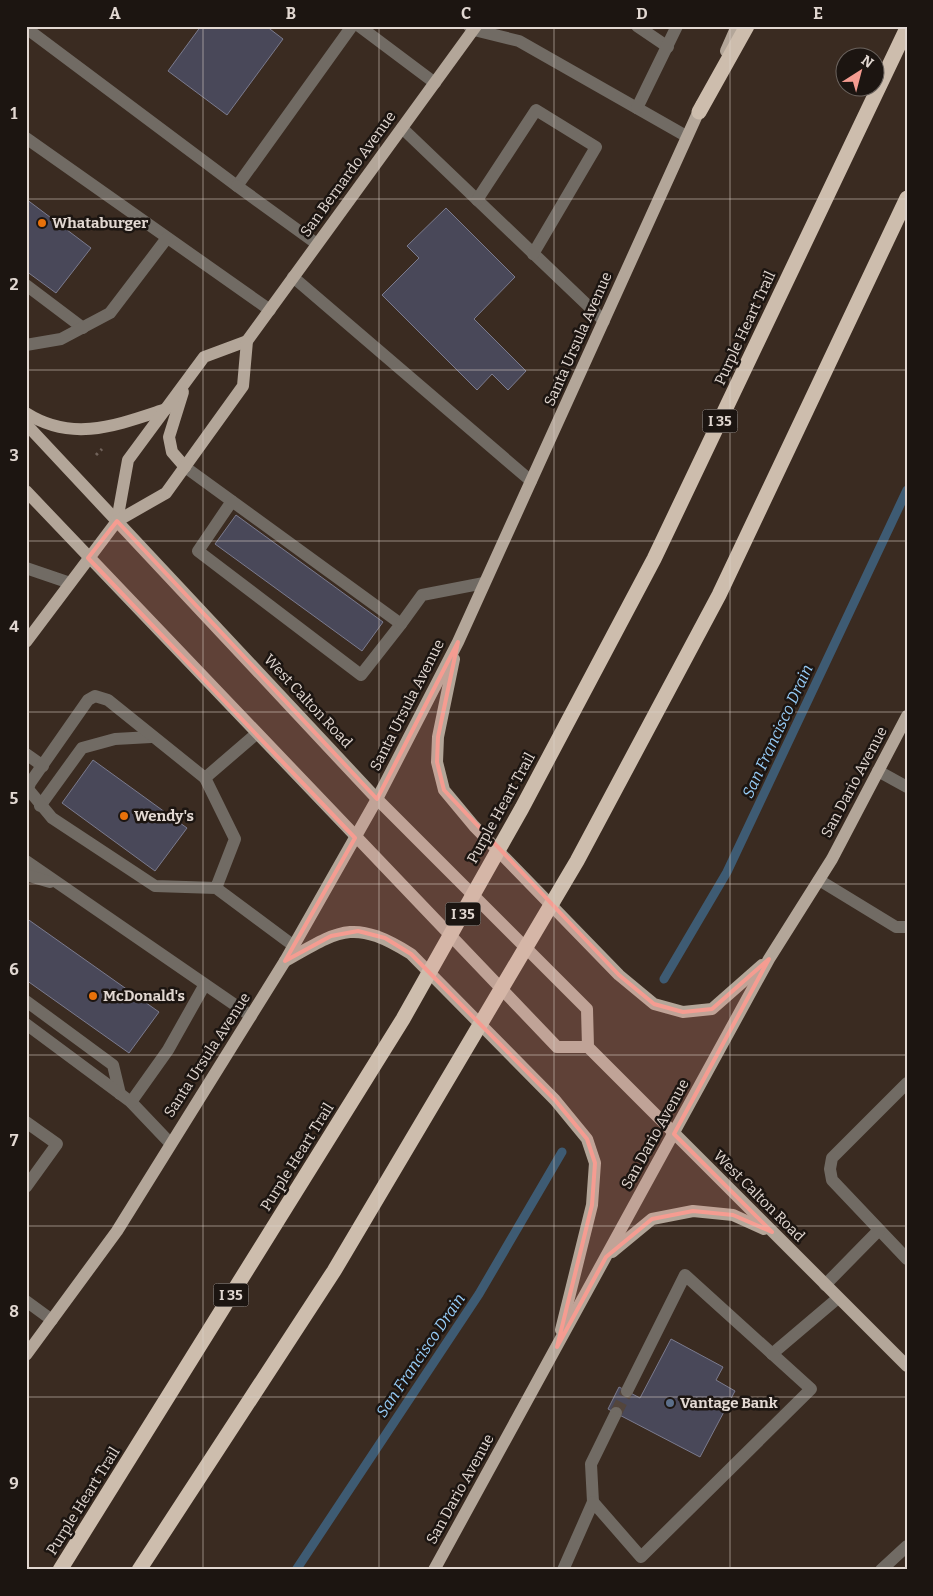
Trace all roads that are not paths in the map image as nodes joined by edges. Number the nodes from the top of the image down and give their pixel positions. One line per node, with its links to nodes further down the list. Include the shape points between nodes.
1 (352, 26): 17 (lane)
2 (359, 26): 11 (lane)
3 (637, 26): 10 (lane)
4 (677, 26): 10 (lane)
5 (737, 26): 13 (main road, Santa Ursula Avenue)
6 (747, 26): 13 (highway)
7 (473, 27): 11 (main road, San Bernardo Avenue); 12 (lane, via 519,41)
8 (26, 28): 17 (lane)
9 (907, 28): 94 (highway, Purple Heart Trail / I 35, via 654,559 522,808 403,1019)
10 (668, 47): 12 (lane)
11 (435, 83): 14 (main road, San Bernardo Avenue)
12 (637, 108): 15 (lane)
13 (699, 112): 15 (main road, Santa Ursula Avenue)
14 (402, 128): 19 (lane); 21 (main road, San Bernardo Avenue)
15 (686, 136): 26 (main road, Santa Ursula Avenue)
16 (26, 138): 20 (lane)
17 (237, 186): 21 (lane)
18 (907, 198): 95 (highway, via 719,595 577,861 334,1271)
19 (477, 200): 22 (lane); 22 (lane, via 536,110 596,148)
20 (167, 238): 25 (lane); 27 (lane, via 110,314)
21 (318, 244): 23 (main road, San Bernardo Avenue)
22 (533, 254): 26 (lane)
23 (293, 278): 25 (main road, San Bernardo Avenue); 35 (lane)
24 (26, 285): 27 (lane)
25 (270, 310): 28 (main road, San Bernardo Avenue)
26 (604, 321): 35 (main road, Santa Ursula Avenue)
27 (83, 328): 29 (lane, via 61,339)
28 (247, 341): 30 (main road, via 204,357); 34 (main road, via 243,386)
29 (28, 343)
30 (187, 380): 31 (main road); 34 (main road, via 169,437 172,452)
31 (166, 409): 32 (main road, via 98,430 59,428); 38 (main road, via 128,460)
32 (26, 412)
33 (26, 424): 38 (main road, West Calton Road)
34 (185, 467): 37 (lane); 38 (main road, via 166,493)
35 (531, 481): 42 (main road, Santa Ursula Avenue)
36 (26, 491): 39 (main road)
37 (232, 501): 43 (lane); 43 (lane, via 198,551 361,675)
38 (116, 521): 39 (main road); 54 (main road, West Calton Road)
39 (88, 558): 41 (main road); 47 (main road)
40 (26, 568): 41 (lane)
41 (70, 583): 44 (main road)
42 (484, 583): 43 (lane, via 422,595); 45 (main road, Santa Ursula Avenue)
43 (401, 624)
44 (26, 642)
45 (458, 642): 54 (main road, Santa Ursula Avenue); 64 (main road, via 438,737 437,762 444,790 474,826 605,961 654,1004 683,1012 712,1009)
46 (907, 716): 51 (main road, San Dario Avenue)
47 (256, 734): 52 (lane); 56 (main road)
48 (151, 737): 50 (lane, via 108,700 95,696 88,700); 52 (lane); 55 (lane, via 116,739 82,748)
49 (26, 754): 50 (lane)
50 (42, 766): 55 (lane, via 28,789)
51 (878, 771): 53 (lane); 59 (main road, San Dario Avenue)
52 (205, 778): 61 (lane, via 235,839)
53 (907, 787)
54 (377, 799): 56 (main road, Santa Ursula Avenue); 70 (main road, West Calton Road, via 587,1009)
55 (40, 806): 61 (lane, via 52,818 155,886)
56 (356, 838): 63 (main road, Santa Ursula Avenue); 70 (main road, via 557,1048)
57 (26, 862): 60 (lane)
58 (27, 876): 60 (lane)
59 (819, 880): 62 (lane); 64 (main road, San Dario Avenue)
60 (62, 886): 66 (lane)
61 (216, 888): 63 (lane)
62 (903, 930)
63 (294, 946): 65 (main road, Santa Ursula Avenue)
64 (769, 959): 75 (main road, San Dario Avenue)
65 (285, 961): 68 (main road, Santa Ursula Avenue); 86 (main road, via 330,936 358,931 385,938 410,954 555,1100 587,1139 595,1163 592,1205)
66 (204, 986): 68 (lane); 73 (lane, via 168,1050)
67 (26, 1001): 72 (lane, via 113,1065)
68 (251, 1016): 76 (main road, Santa Ursula Avenue)
69 (26, 1024): 72 (lane)
70 (588, 1047): 75 (main road, West Calton Road)
71 (907, 1083): 78 (lane, via 832,1158 832,1180)
72 (120, 1094): 73 (lane)
73 (131, 1102): 76 (lane)
74 (26, 1122): 77 (lane, via 57,1144)
75 (674, 1134): 79 (main road, West Calton Road); 80 (main road, San Dario Avenue)
76 (170, 1144): 85 (main road, Santa Ursula Avenue, via 117,1231)
77 (26, 1187)
78 (879, 1230): 81 (lane); 82 (lane)
79 (772, 1232): 80 (main road, via 733,1215 692,1211 652,1220); 82 (main road, West Calton Road)
80 (606, 1257): 86 (main road, San Dario Avenue)
81 (907, 1259)
82 (825, 1285): 83 (main road, West Calton Road)
83 (838, 1298): 87 (lane); 89 (main road, West Calton Road)
84 (26, 1301): 85 (lane)
85 (52, 1320): 88 (main road, Santa Ursula Avenue)
86 (557, 1347): 96 (main road, San Dario Avenue)
87 (772, 1354): 90 (lane, via 685,1275); 92 (lane, via 812,1389 641,1557)
88 (26, 1355)
89 (907, 1366)
90 (627, 1391)
91 (616, 1413): 92 (lane, via 591,1464)
92 (594, 1502): 97 (lane)
93 (907, 1546): 98 (lane)
94 (60, 1570)
95 (139, 1570)
96 (434, 1570)
97 (563, 1570)
98 (880, 1570)

